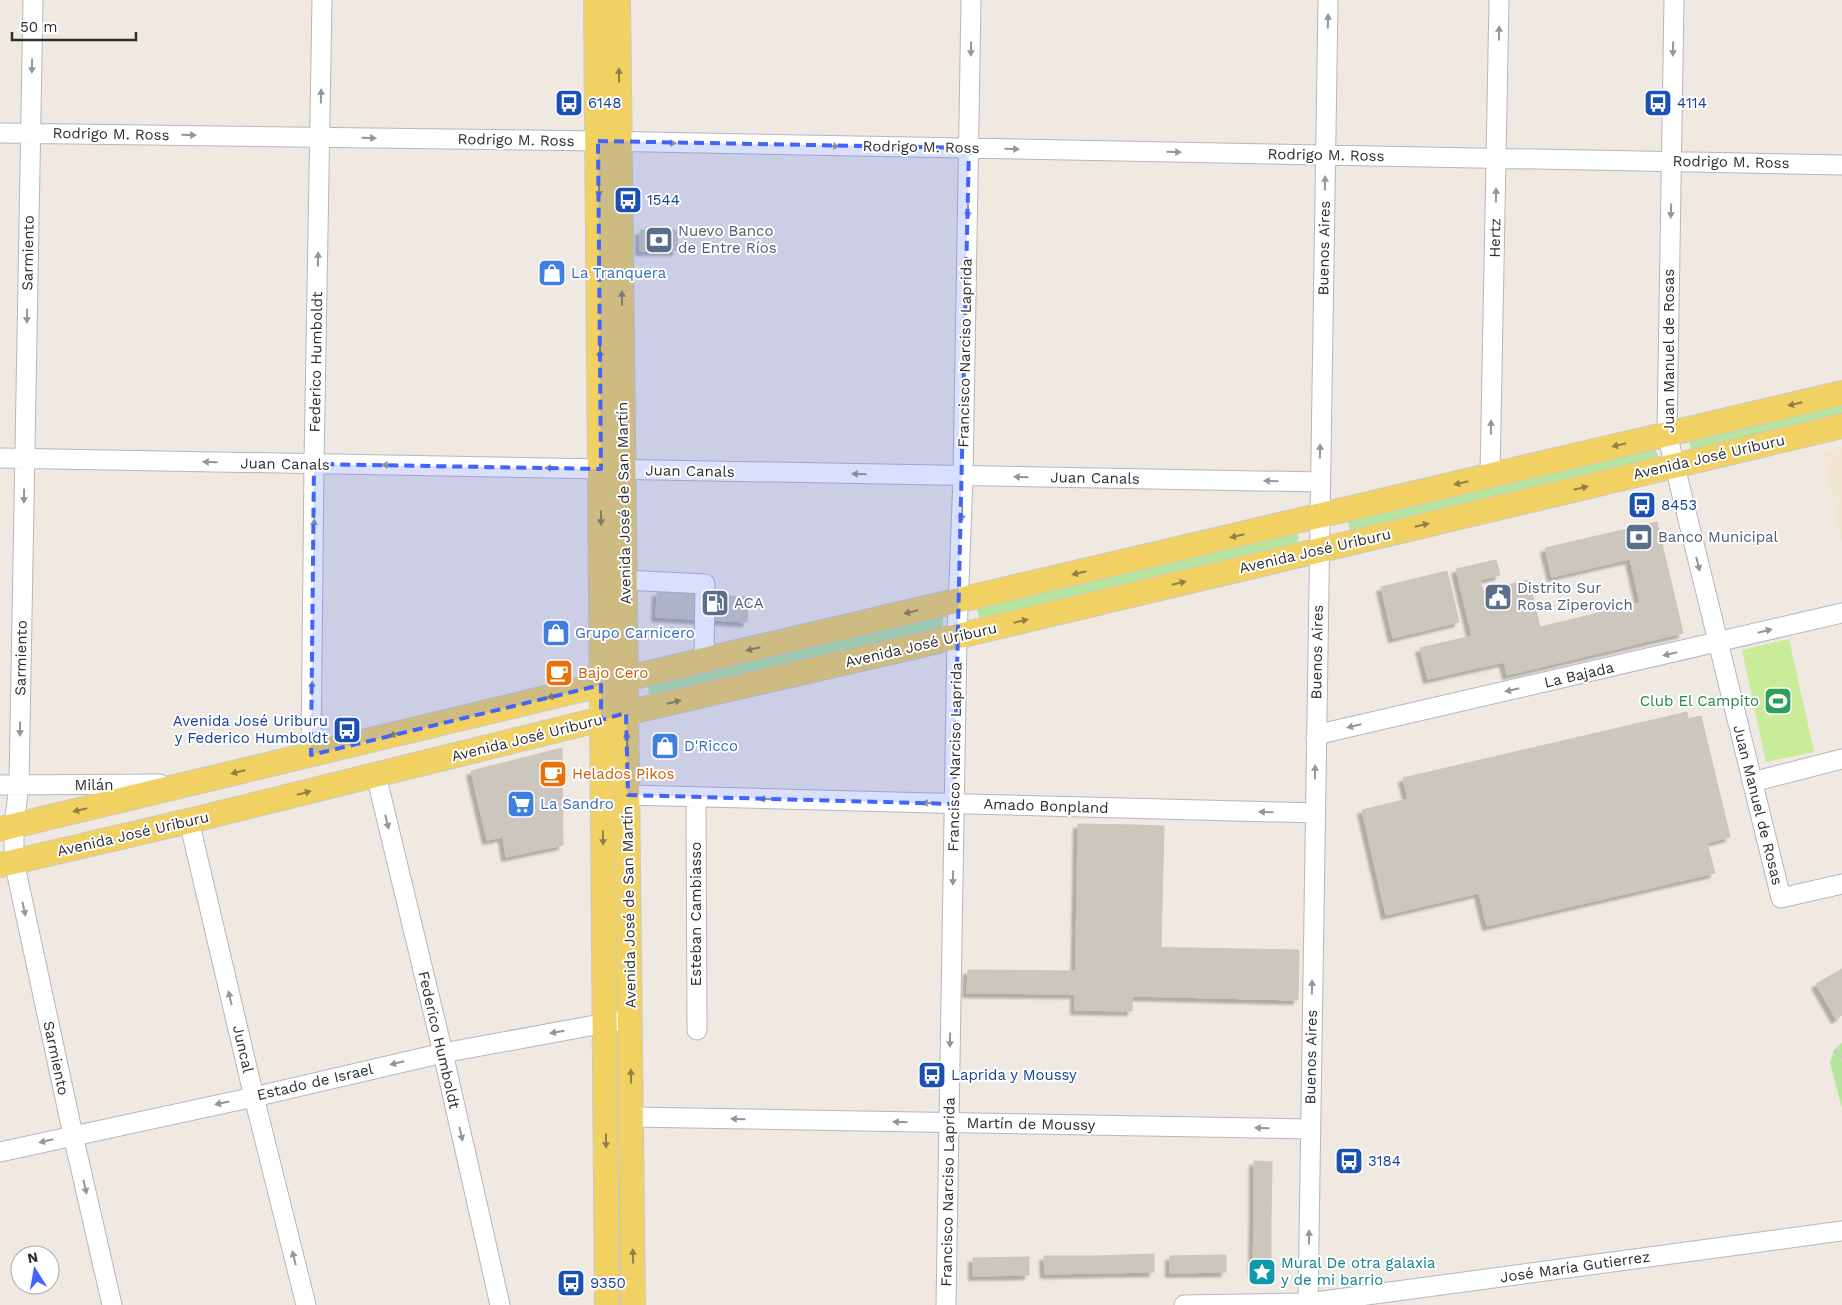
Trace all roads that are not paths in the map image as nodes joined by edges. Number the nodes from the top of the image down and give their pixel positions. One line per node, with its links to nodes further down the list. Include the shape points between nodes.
1 (33, 0): 10 (street, Sarmiento, one-way to 10)
2 (322, 0): 11 (street, Federico Humboldt, one-way to 2)
3 (596, 0): 12 (main road, Avenida José de San Martín)
4 (618, 0): 12 (main road, Avenida José de San Martín, one-way to 4)
5 (971, 0): 13 (street, Francisco Narciso Laprida, one-way to 13)
6 (1328, 0): 14 (street, Buenos Aires, one-way to 6)
7 (1499, 0): 15 (street, Hertz, one-way to 7)
8 (1674, 0): 16 (street, Juan Manuel de Rosas, one-way to 16)
9 (0, 133): 10 (street, Rodrigo M. Ross)
10 (30, 133): 11 (street, Rodrigo M. Ross, one-way to 11); 22 (street, Sarmiento, one-way to 22)
11 (320, 137): 12 (street, Rodrigo M. Ross, one-way to 12); 23 (street, Federico Humboldt, one-way to 11)
12 (609, 142): 13 (street, Rodrigo M. Ross, one-way to 13); 25 (main road, Avenida José de San Martín)
13 (969, 148): 14 (street, Rodrigo M. Ross, one-way to 14); 26 (street, Francisco Narciso Laprida, one-way to 26)
14 (1326, 155): 15 (street, Rodrigo M. Ross); 28 (street, Buenos Aires, one-way to 14)
15 (1496, 158): 16 (street, Rodrigo M. Ross); 27 (street, Hertz, one-way to 15)
16 (1671, 161): 17 (street, Rodrigo M. Ross); 20 (street, Juan Manuel de Rosas, one-way to 20)
17 (1842, 164)
18 (1842, 393): 20 (main road, Avenida José Uriburu, one-way to 20)
19 (1842, 426): 24 (main road, Avenida José Uriburu)
20 (1667, 434): 24 (street, Juan Manuel de Rosas); 27 (main road, Avenida José Uriburu, one-way to 27)
21 (0, 458): 22 (street, Juan Canals)
22 (24, 459): 23 (street, Juan Canals, one-way to 22); 47 (street, Sarmiento, one-way to 47)
23 (314, 464): 25 (street, Juan Canals, one-way to 23); 42 (street, Federico Humboldt, one-way to 23)
24 (1674, 465): 30 (main road, Avenida José Uriburu, one-way to 24); 35 (street, Juan Manuel de Rosas, one-way to 35)
25 (612, 469): 26 (street, Juan Canals, one-way to 25); 31 (main road, Avenida José de San Martín); 38 (main road, Avenida José de San Martín, one-way to 38)
26 (963, 476): 28 (street, Juan Canals, one-way to 26); 32 (street, Francisco Narciso Laprida, one-way to 32)
27 (1490, 476): 29 (main road, Avenida José Uriburu, one-way to 29)
28 (1320, 482): 29 (street, Buenos Aires)
29 (1319, 517): 30 (street, Buenos Aires); 32 (main road, Avenida José Uriburu, one-way to 32)
30 (1318, 550): 34 (main road, Avenida José Uriburu, one-way to 30); 41 (street, Buenos Aires)
31 (625, 580): 36 (street, via 705,584); 37 (main road, Avenida José de San Martín)
32 (959, 601): 34 (street, Francisco Narciso Laprida); 36 (main road, Avenida José Uriburu, one-way to 36)
33 (1842, 613): 35 (street, La Bajada, one-way to 33)
34 (957, 636): 39 (main road, Avenida José Uriburu, one-way to 34); 50 (street, Francisco Narciso Laprida)
35 (1718, 643): 41 (street, La Bajada, one-way to 41, via 1324,733); 45 (street, Juan Manuel de Rosas)
36 (704, 660): 37 (main road, Avenida José Uriburu)
37 (626, 679): 38 (main road, Avenida José Uriburu); 39 (main road, Avenida José de San Martín)
38 (601, 685): 40 (main road, Avenida José de San Martín); 42 (main road, Avenida José Uriburu, one-way to 42)
39 (626, 713): 40 (main road, Avenida José Uriburu); 48 (main road, Avenida José de San Martín, one-way to 39)
40 (601, 720): 44 (main road, Avenida José Uriburu); 57 (main road, Avenida José de San Martín, one-way to 57)
41 (1316, 738): 51 (street, Buenos Aires, one-way to 41)
42 (311, 755): 46 (main road, Avenida José Uriburu, one-way to 46)
43 (1842, 759): 45 (street)
44 (376, 775): 52 (main road, Avenida José Uriburu, one-way to 44); 59 (street, Federico Humboldt, one-way to 59)
45 (1752, 782): 55 (street, Juan Manuel de Rosas, via 1781,898)
46 (188, 784): 47 (street, Milán); 53 (main road, Avenida José Uriburu, one-way to 53)
47 (9, 785): 53 (street, Sarmiento)
48 (628, 796): 49 (street, Amado Bonpland); 56 (main road, Avenida José de San Martín)
49 (696, 797): 50 (street, Amado Bonpland, one-way to 49); 58 (street, Esteban Cambiasso)
50 (954, 804): 51 (street, Amado Bonpland, one-way to 50); 62 (street, Francisco Narciso Laprida, one-way to 62)
51 (1315, 814): 63 (street, Buenos Aires, one-way to 51)
52 (188, 821): 54 (main road, Avenida José Uriburu); 60 (street, Juncal, one-way to 52)
53 (7, 828): 54 (street, Sarmiento)
54 (7, 863): 64 (street, Sarmiento, one-way to 64)
55 (1842, 884)
56 (630, 1018): 57 (street, Estado de Israel); 61 (main road, Avenida José de San Martín, one-way to 56)
57 (604, 1023): 59 (street, Estado de Israel, one-way to 59); 71 (main road, Avenida José de San Martín, one-way to 71)
58 (697, 1030)
59 (442, 1053): 60 (street, Estado de Israel, one-way to 60); 70 (street, Federico Humboldt, one-way to 70)
60 (254, 1096): 64 (street, Estado de Israel, one-way to 64); 69 (street, Juncal, one-way to 60)
61 (632, 1117): 62 (street, Martín de Moussy, one-way to 61); 72 (main road, Avenida José de San Martín, one-way to 61)
62 (949, 1122): 63 (street, Martín de Moussy, one-way to 62); 73 (street, Francisco Narciso Laprida)
63 (1310, 1128): 67 (street, Buenos Aires, one-way to 63)
64 (73, 1135): 65 (street, Estado de Israel, one-way to 65); 68 (street, Sarmiento, one-way to 68)
65 (0, 1152)
66 (1842, 1231): 67 (street, José María Gutierrez)
67 (1308, 1304): 74 (street, José María Gutierrez)
68 (112, 1305)
69 (306, 1305)
70 (500, 1305)
71 (608, 1305)
72 (634, 1305)
73 (946, 1305)
74 (1184, 1305)

